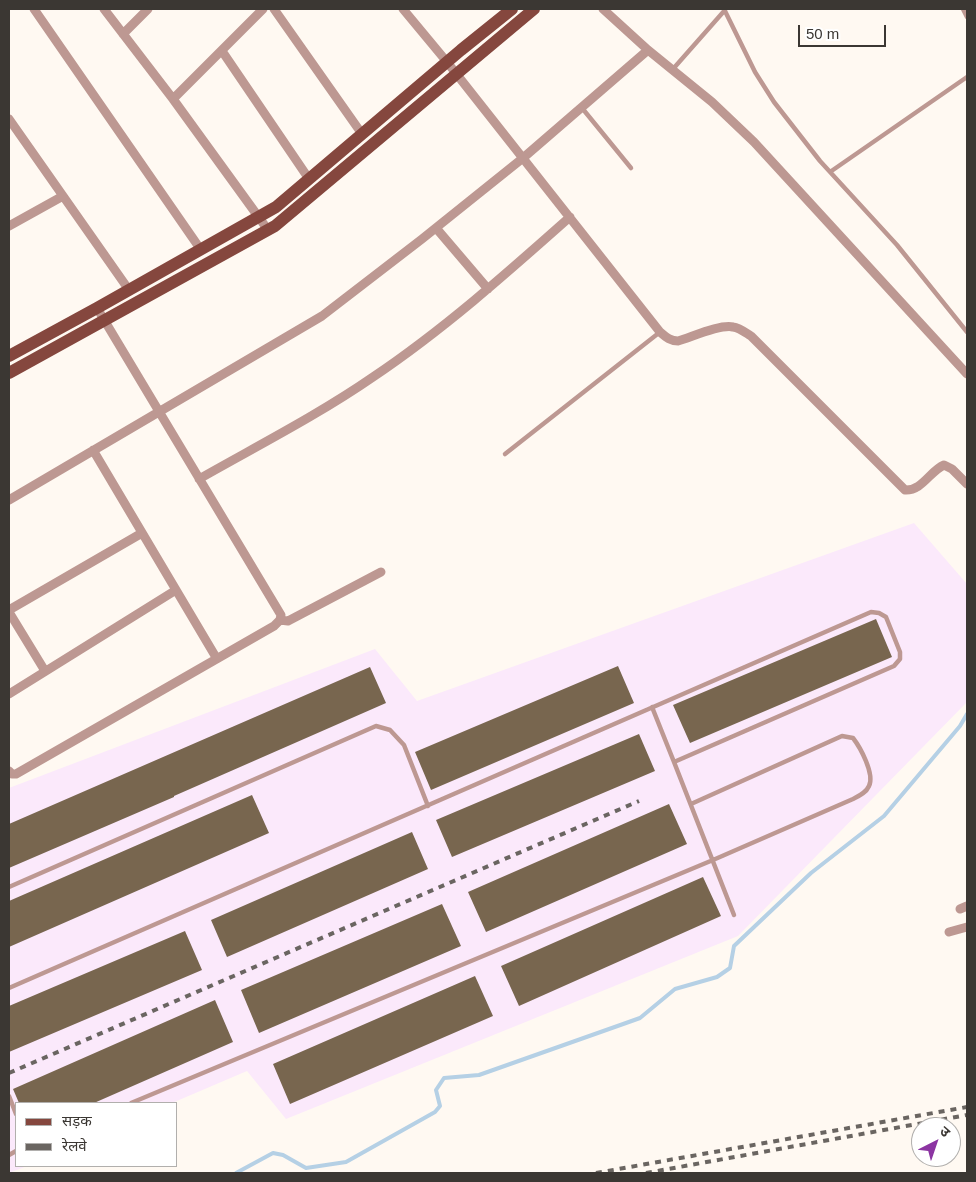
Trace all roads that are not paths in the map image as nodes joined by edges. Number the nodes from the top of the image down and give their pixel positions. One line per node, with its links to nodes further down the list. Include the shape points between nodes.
1 (34, 9): 34 (street)
2 (104, 9): 13 (street)
3 (148, 9): 13 (street)
4 (263, 9): 15 (street)
5 (274, 9): 23 (street)
6 (403, 9): 16 (street)
7 (512, 9): 16 (main road)
8 (604, 9): 14 (street)
9 (725, 9): 17 (lane); 26 (lane, via 759,80)
10 (963, 9): 12 (lane)
11 (532, 10): 18 (main road)
12 (967, 17)
13 (123, 34): 20 (street)
14 (648, 50): 17 (street); 21 (street)
15 (222, 51): 20 (street); 27 (street)
16 (447, 62): 18 (street); 23 (main road)
17 (673, 69): 43 (street, via 777,165)
18 (456, 73): 24 (street); 33 (main road)
19 (967, 77): 26 (lane)
20 (173, 100): 30 (street)
21 (582, 108): 24 (street); 25 (lane)
22 (9, 119): 28 (street)
23 (362, 134): 27 (main road)
24 (522, 158): 29 (street); 32 (street)
25 (631, 168)
26 (830, 172): 40 (lane, via 897,245)
27 (309, 179): 30 (main road)
28 (63, 196): 31 (street); 36 (street)
29 (570, 217): 35 (street); 39 (street)
30 (260, 218): 33 (street); 34 (main road)
31 (9, 226)
32 (436, 228): 35 (street); 44 (street, via 322,316)
33 (268, 230): 38 (main road)
34 (201, 250): 36 (main road)
35 (488, 289): 47 (street, via 374,377)
36 (129, 290): 37 (main road)
37 (97, 308): 38 (street); 41 (main road)
38 (105, 321): 42 (main road); 44 (street)
39 (660, 332): 46 (lane); 48 (street, via 672,341 678,341 725,327 742,330 905,490 917,487 944,465)
40 (967, 332)
41 (9, 356)
42 (9, 373)
43 (967, 374)
44 (159, 411): 45 (street); 47 (street)
45 (93, 450): 49 (street); 50 (street)
46 (505, 454)
47 (199, 479): 54 (street, via 281,615)
48 (967, 484)
49 (9, 500)
50 (142, 533): 52 (street); 53 (street)
51 (381, 572): 54 (street, via 288,621)
52 (176, 590): 55 (street); 56 (street)
53 (9, 611): 56 (street)
54 (280, 620): 55 (street)
55 (216, 659): 60 (street, via 16,774)
56 (45, 671): 57 (street)
57 (9, 694)
58 (652, 707): 59 (lane); 59 (lane, via 871,612 886,617 893,634 900,652 900,659 894,666); 62 (lane)
59 (674, 762): 61 (lane)
60 (9, 771)
61 (690, 804): 63 (lane); 63 (lane, via 842,736 853,738 861,748 871,779 862,794)
62 (428, 806): 64 (lane, via 404,745 390,730 376,726); 68 (lane)
63 (713, 860): 65 (lane); 70 (lane)
64 (9, 887)
65 (734, 915)
66 (967, 927): 67 (street)
67 (949, 932)
68 (9, 988)
69 (9, 1096): 71 (lane)
70 (133, 1102)
71 (15, 1111)

